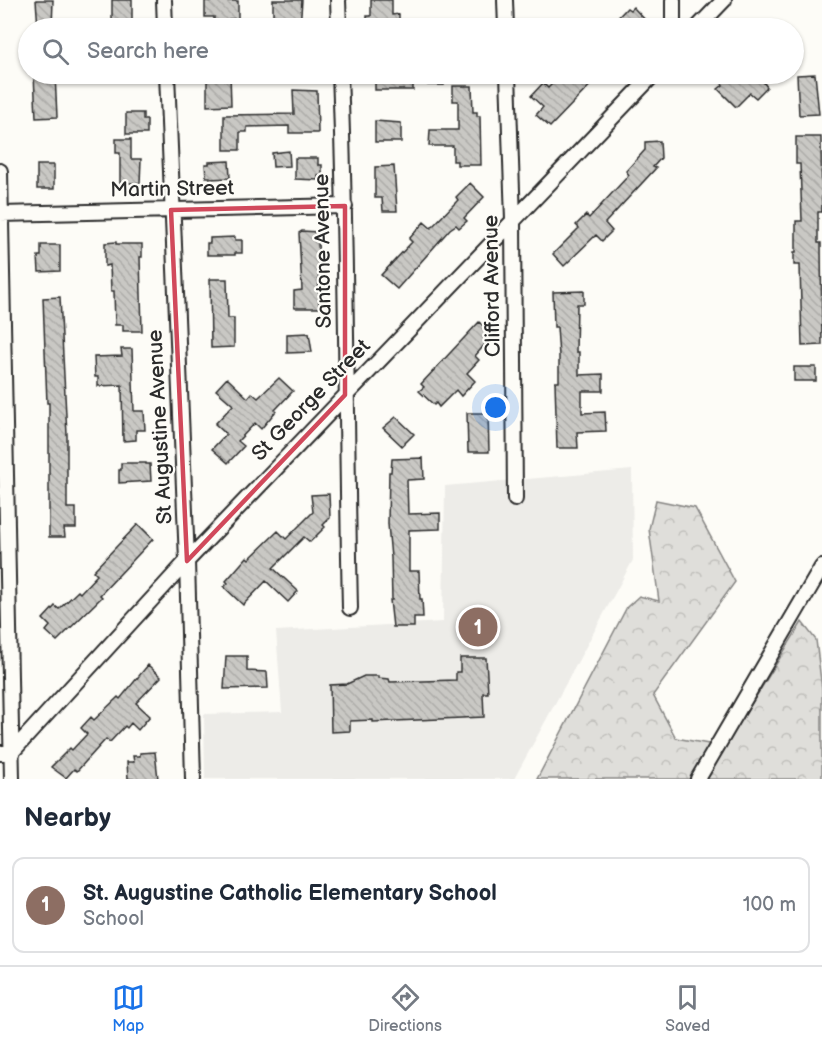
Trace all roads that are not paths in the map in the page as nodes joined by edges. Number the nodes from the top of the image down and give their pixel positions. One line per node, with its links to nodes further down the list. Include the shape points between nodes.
1 (164, 0): 6 (street)
2 (338, 0): 7 (street)
3 (505, 0): 8 (street)
4 (672, 0): 9 (street)
5 (724, 0): 10 (street)
6 (165, 18)
7 (339, 18)
8 (506, 18)
9 (673, 18)
10 (707, 18)
11 (167, 84): 17 (street, St Augustine Avenue)
12 (340, 84): 16 (street, Santone Avenue)
13 (508, 84): 19 (street, Clifford Avenue)
14 (644, 84): 19 (street, St George Street)
15 (0, 171): 18 (street)
16 (345, 206): 17 (street, Martin Street); 20 (street, Santone Avenue)
17 (171, 210): 18 (street, Martin Street); 22 (street, St Augustine Avenue)
18 (1, 214): 25 (street)
19 (513, 220): 20 (street, St George Street); 21 (street, Clifford Avenue)
20 (345, 395): 22 (street, St George Street); 24 (street, Santone Avenue)
21 (515, 499)
22 (187, 561): 25 (street, St George Street); 27 (street, St Augustine Avenue)
23 (822, 567): 28 (street)
24 (350, 608)
25 (5, 753): 26 (street)
26 (12, 779)
27 (193, 779)
28 (698, 779)

